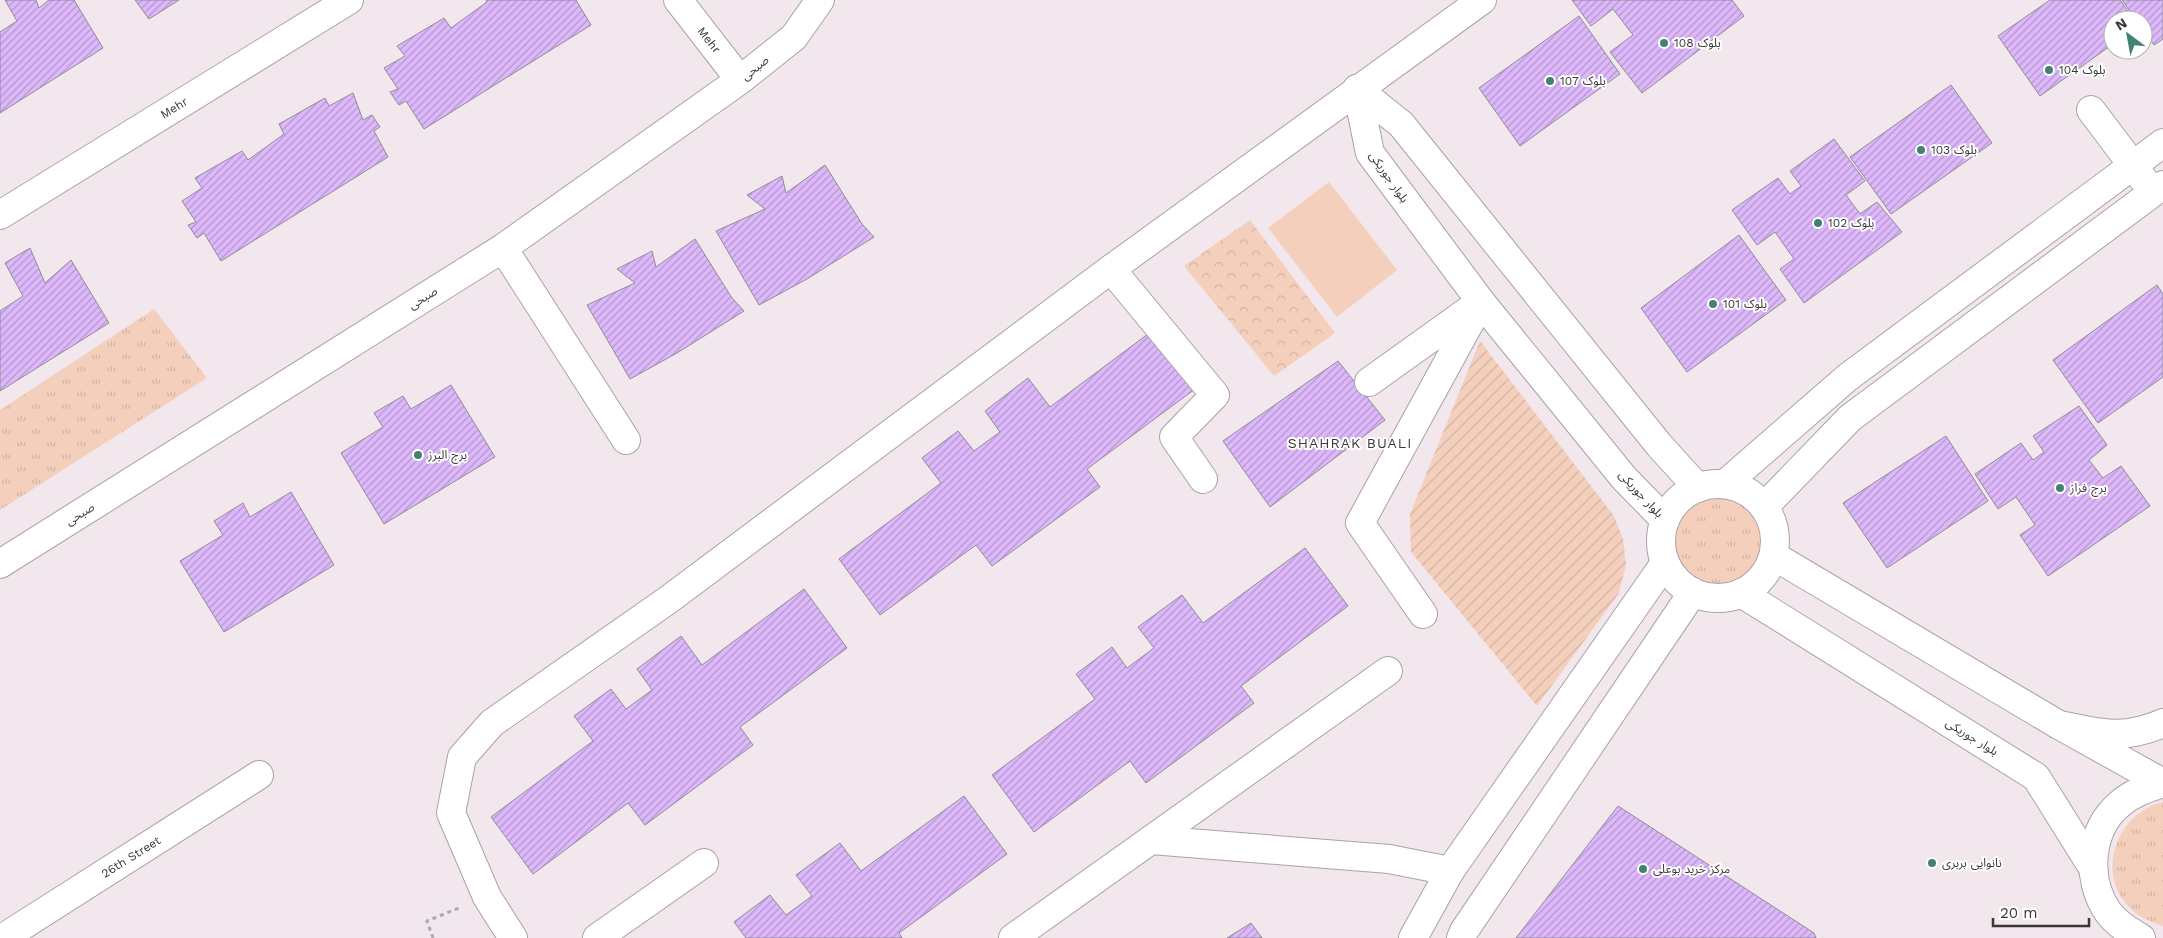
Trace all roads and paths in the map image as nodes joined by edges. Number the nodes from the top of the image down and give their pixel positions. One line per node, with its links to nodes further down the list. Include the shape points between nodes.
1 (349, 0): 11 (street, Mehr)
2 (678, 0): 5 (street, Mehr)
3 (820, 0): 5 (street, صبحی, via 794,37)
4 (1482, 0): 6 (street)
5 (740, 80): 12 (street, صبحی)
6 (1358, 90): 13 (street); 14 (street, بلوار جوریکی, via 1370,153); 19 (street, via 1401,124 1659,445)
7 (2091, 110): 9 (street)
8 (2163, 144): 9 (street)
9 (2133, 165): 10 (street); 18 (street, via 1848,377)
10 (2160, 194): 20 (street, via 1850,418)
11 (0, 215)
12 (504, 248): 16 (street); 24 (street, صبحی)
13 (1110, 269): 17 (street, via 1215,395 1174,437); 37 (street, via 668,600 492,723 462,757 451,813)
14 (1481, 302): 15 (street); 21 (street, بلوار جوریکی, via 1624,478); 27 (street, via 1360,523)
15 (1369, 382)
16 (626, 440)
17 (1203, 479)
18 (1725, 484): 19 (street); 20 (street, via 1754,496)
19 (1698, 488): 21 (street, via 1684,496)
20 (1764, 507): 22 (street, via 1772,522)
21 (1665, 520): 23 (street, via 1661,534)
22 (1774, 556): 26 (street, via 1762,578); 30 (street)
23 (1665, 563): 25 (street, via 1682,585); 36 (street)
24 (0, 564)
25 (1693, 592): 26 (street, via 1709,598); 45 (street)
26 (1741, 594): 35 (street, بلوار جوریکی, via 2036,777)
27 (1423, 614)
28 (1388, 670): 33 (street)
29 (2163, 723): 30 (street, via 2144,731 2112,735)
30 (2058, 725): 32 (street)
31 (259, 775): 39 (street, 26th Street)
32 (2163, 783): 35 (street, via 2140,790 2120,803 2105,822 2096,844)
33 (1151, 840): 36 (street, via 1389,859); 43 (street)
34 (704, 863): 42 (street)
35 (2093, 868): 38 (street, via 2097,891 2108,912)
36 (1450, 871): 44 (street)
37 (487, 897): 40 (path, via 427,921); 41 (street)
38 (2130, 935)
39 (3, 938)
40 (433, 938)
41 (513, 938)
42 (598, 938)
43 (1013, 938)
44 (1413, 938)
45 (1461, 938)

